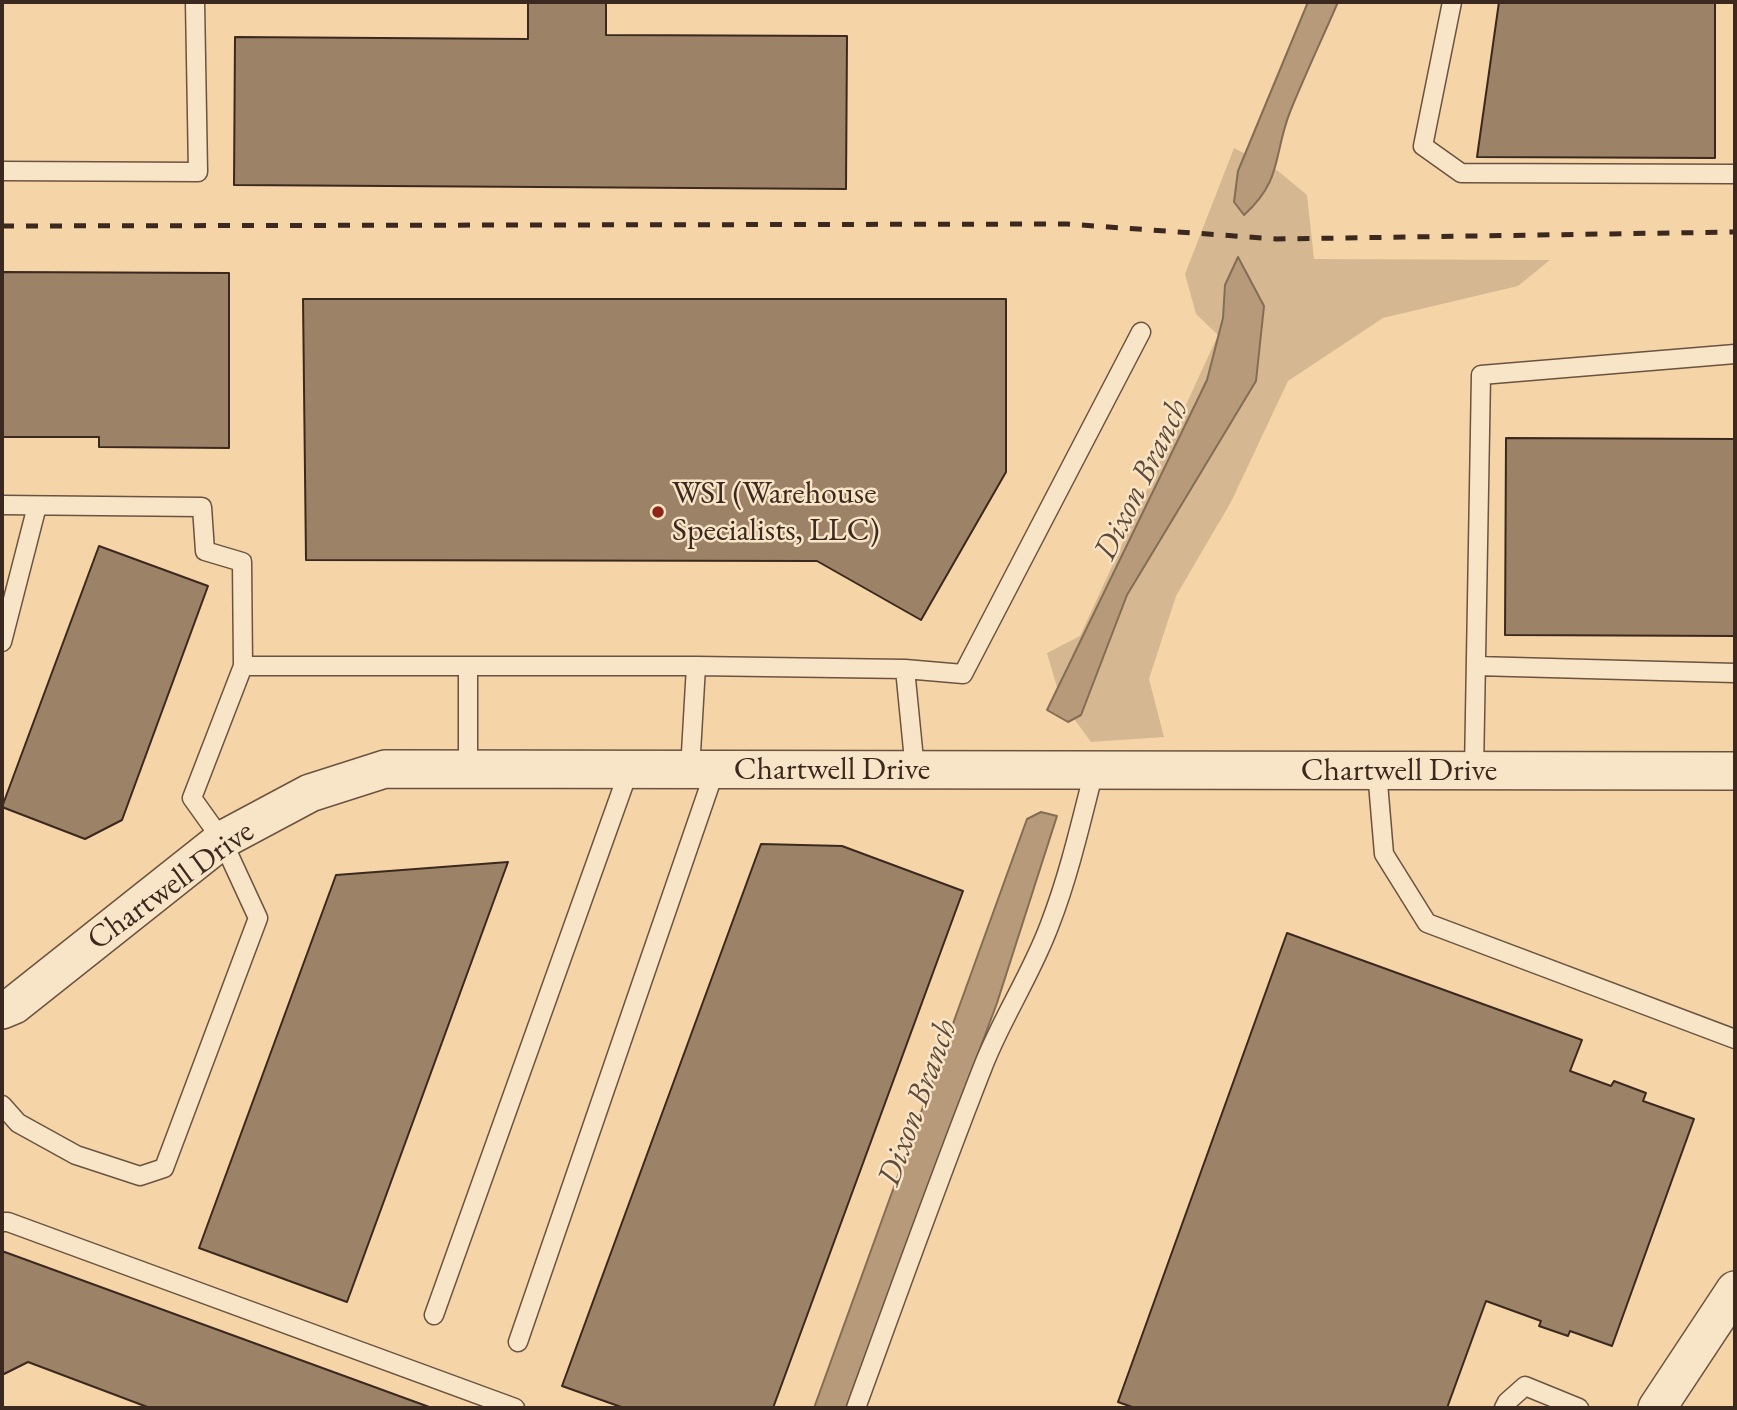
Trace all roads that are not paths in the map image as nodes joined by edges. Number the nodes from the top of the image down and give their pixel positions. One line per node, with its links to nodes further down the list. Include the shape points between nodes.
1 (195, 2): 3 (lane, via 198,172)
2 (1452, 2): 4 (lane, via 1423,146 1461,173)
3 (2, 171)
4 (1735, 174)
5 (1141, 332): 14 (lane, via 963,674)
6 (1735, 354): 13 (lane, via 1481,375)
7 (2, 505): 8 (lane)
8 (37, 506): 9 (lane); 10 (lane, via 202,507 205,551 242,562)
9 (2, 642)
10 (243, 666): 11 (lane); 24 (lane, via 192,798)
11 (468, 666): 12 (lane); 16 (lane)
12 (696, 666): 14 (lane); 18 (lane)
13 (1476, 666): 15 (lane); 22 (lane)
14 (905, 669): 19 (lane)
15 (1735, 673)
16 (468, 769): 17 (street, Chartwell Drive); 24 (street, Chartwell Drive, via 385,769 310,793)
17 (629, 770): 18 (street, Chartwell Drive); 30 (lane)
18 (702, 770): 19 (street, Chartwell Drive); 31 (lane)
19 (915, 770): 20 (street, Chartwell Drive)
20 (1094, 771): 21 (street, Chartwell Drive); 33 (lane, via 1051,923 977,1080)
21 (1377, 771): 22 (street, Chartwell Drive); 26 (lane, via 1384,854 1427,923)
22 (1474, 771): 23 (street, Chartwell Drive)
23 (1735, 771)
24 (222, 840): 25 (street, Chartwell Drive); 27 (lane, via 258,918 164,1168 140,1176 76,1154 18,1123)
25 (2, 1010)
26 (1735, 1039)
27 (2, 1105)
28 (2, 1222): 32 (lane)
29 (1735, 1290): 36 (street)
30 (434, 1315)
31 (518, 1342)
32 (515, 1408)
33 (856, 1408)
34 (1504, 1408): 35 (lane, via 1525,1386)
35 (1579, 1408)
36 (1657, 1408)

